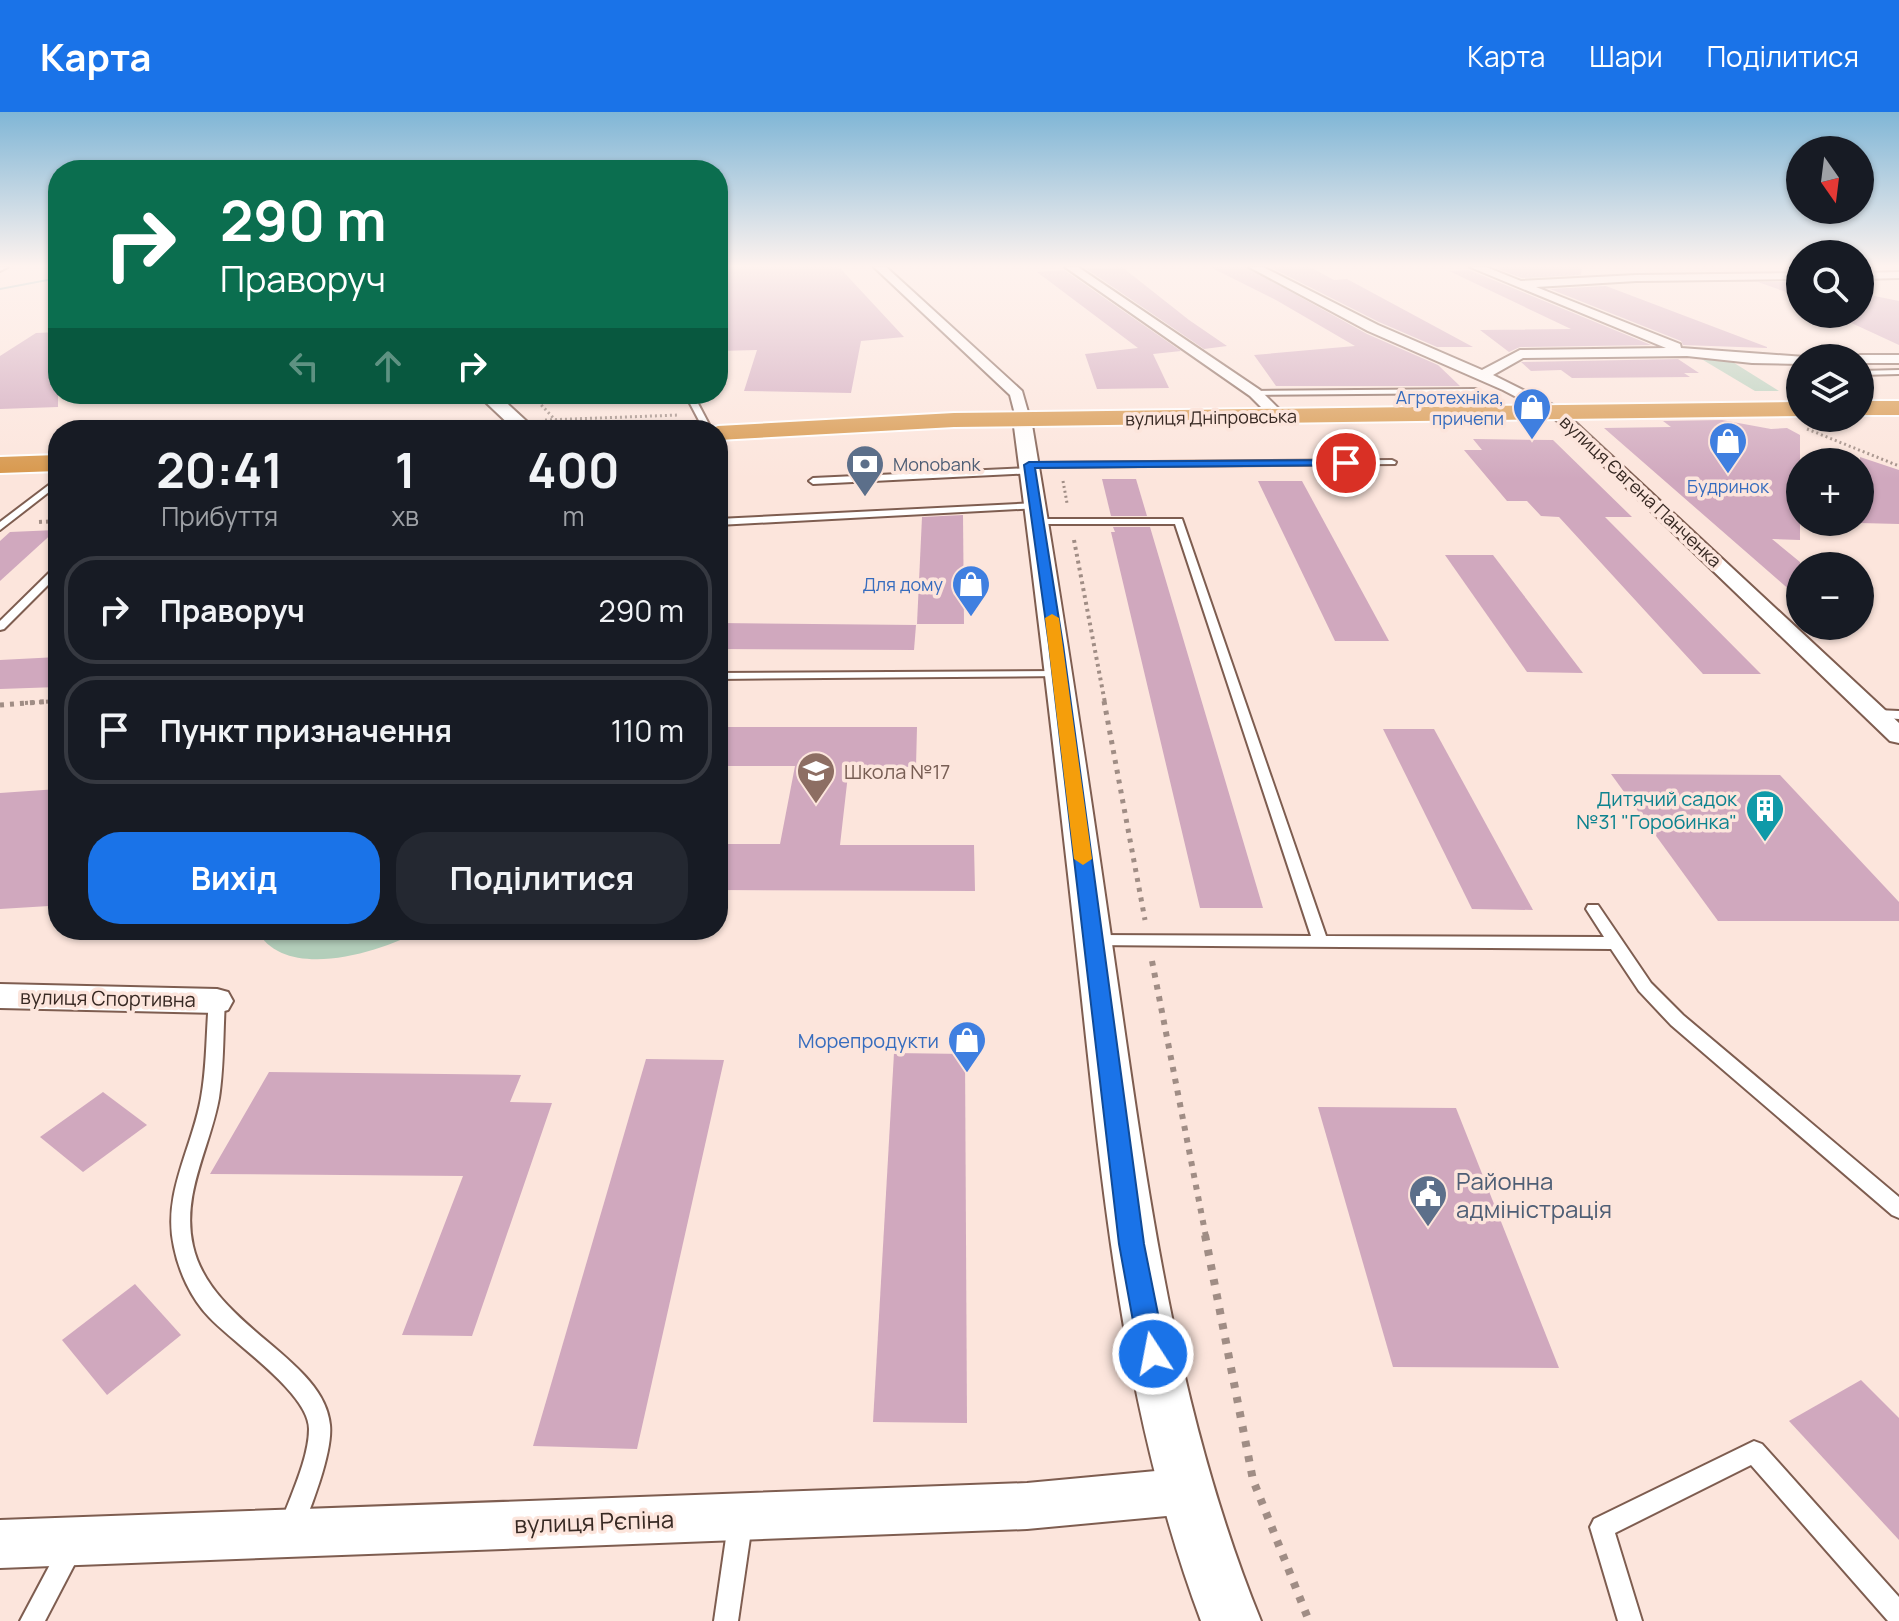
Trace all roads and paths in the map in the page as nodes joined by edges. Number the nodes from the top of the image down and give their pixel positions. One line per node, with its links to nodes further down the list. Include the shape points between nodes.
1 (956, 337): 21 (street, via 1017,394)
2 (1173, 337): 13 (street)
3 (1395, 337): 11 (street, вулиця Євгена Панченка)
4 (1650, 337): 5 (street)
5 (1687, 352): 8 (street); 11 (street, via 1520,354)
6 (1874, 359): 7 (street)
7 (1899, 359)
8 (1786, 360)
9 (1899, 372): 10 (lane)
10 (1874, 373)
11 (1484, 375): 18 (street, вулиця Євгена Панченка)
12 (1473, 391): 13 (lane)
13 (1255, 393): 19 (street)
14 (497, 404): 22 (street)
15 (540, 404): 23 (path)
16 (1874, 408): 17 (highway)
17 (1899, 408)
18 (1556, 412): 19 (highway, вулиця Дніпровська); 20 (highway, вулиця Дніпровська); 41 (street, вулиця Євгена Панченка)
19 (1278, 416): 21 (highway, вулиця Дніпровська)
20 (1786, 418)
21 (1022, 419): 25 (highway, вулиця Дніпровська); 32 (street)
22 (515, 420)
23 (555, 420)
24 (1830, 432): 29 (path)
25 (728, 433)
26 (1392, 462): 32 (lane)
27 (48, 463): 28 (highway)
28 (0, 465)
29 (1899, 466)
30 (813, 481): 32 (lane)
31 (48, 489): 34 (lane)
32 (1044, 491): 33 (lane); 37 (street); 45 (path); 47 (lane, via 1179,521)
33 (728, 521)
34 (0, 527)
35 (48, 579): 36 (lane)
36 (0, 627)
37 (1059, 674): 38 (lane); 46 (street)
38 (728, 676)
39 (48, 702): 40 (path)
40 (0, 705)
41 (1877, 714): 42 (lane); 43 (street, вулиця Євгена Панченка)
42 (1899, 715)
43 (1899, 736)
44 (1593, 909): 48 (lane)
45 (1149, 940): 46 (lane); 47 (lane); 61 (path, via 1253,1480)
46 (1094, 941): 52 (street, via 1132,1244)
47 (1320, 942): 48 (lane)
48 (1616, 943): 51 (lane, via 1645,987 1677,1020)
49 (0, 996): 50 (street, вулиця Спортивна)
50 (217, 1001): 54 (lane, via 210,1099 181,1197 180,1233 188,1265 216,1310 317,1409 315,1452)
51 (1899, 1209)
52 (1188, 1491): 53 (street, вулиця Рєпіна, via 1027,1506); 60 (street)
53 (741, 1516): 54 (street, вулиця Рєпіна); 59 (lane)
54 (290, 1532): 55 (street, вулиця Рєпіна)
55 (76, 1539): 56 (street, вулиця Рєпіна); 58 (lane)
56 (0, 1544)
57 (1899, 1615): 62 (lane, via 1754,1452 1602,1527)
58 (32, 1621)
59 (726, 1621)
60 (1231, 1621)
61 (1309, 1621)
62 (1630, 1621)

